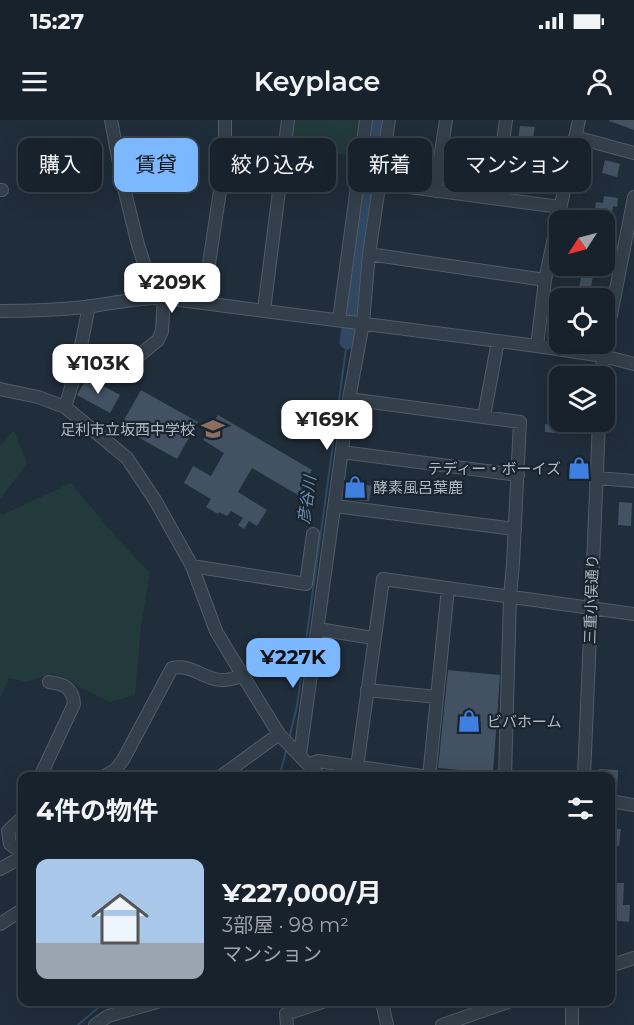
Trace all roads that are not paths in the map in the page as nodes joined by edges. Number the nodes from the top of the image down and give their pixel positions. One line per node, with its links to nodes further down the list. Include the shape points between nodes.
1 (111, 120): 24 (street, via 138,245)
2 (225, 120): 10 (street)
3 (288, 120): 11 (street)
4 (366, 120): 29 (street)
5 (389, 120): 12 (street)
6 (446, 120): 15 (street)
7 (506, 120): 20 (street)
8 (579, 120): 9 (street)
9 (575, 137): 13 (street); 21 (street)
10 (225, 138)
11 (286, 138)
12 (386, 138)
13 (634, 153)
14 (432, 191): 15 (street)
15 (435, 191): 20 (street)
16 (220, 192): 25 (street)
17 (279, 192): 27 (street)
18 (379, 192): 22 (street)
19 (634, 197): 32 (street)
20 (495, 198): 21 (street)
21 (560, 207): 23 (street)
22 (369, 254): 23 (street); 29 (street)
23 (545, 280): 31 (street)
24 (160, 298): 25 (street); 26 (street); 35 (street, via 162,331 158,340 119,372 102,368)
25 (202, 303): 27 (street)
26 (89, 306): 28 (street); 35 (street)
27 (264, 310): 29 (street)
28 (0, 311)
29 (351, 321): 30 (street); 37 (street)
30 (498, 341): 31 (street); 39 (street)
31 (537, 346): 32 (street)
32 (603, 356): 33 (street); 34 (street)
33 (634, 364)
34 (602, 366)
35 (76, 371): 38 (street)
36 (0, 389): 38 (street)
37 (349, 399): 39 (street); 41 (street)
38 (65, 407): 48 (street, via 126,458)
39 (484, 416): 42 (street, via 520,422)
40 (599, 432): 43 (street, 三重小俣通り)
41 (342, 452): 42 (street); 45 (street)
42 (518, 475): 46 (street)
43 (597, 478): 44 (street); 51 (street, 三重小俣通り)
44 (634, 481)
45 (335, 506): 46 (street); 53 (street)
46 (515, 529): 50 (street)
47 (313, 534): 48 (street, via 306,584)
48 (192, 566): 55 (street, via 216,631)
49 (448, 588): 50 (street); 54 (street, via 383,579); 58 (street)
50 (510, 597): 51 (street); 69 (street)
51 (591, 608): 52 (street); 70 (street, 三重小俣通り)
52 (634, 614)
53 (318, 629): 54 (street); 60 (street)
54 (374, 638): 57 (street)
55 (243, 676): 59 (street); 64 (street, via 223,680 198,671 172,668 123,760)
56 (49, 682): 63 (street, via 69,689 74,704)
57 (367, 690): 58 (street); 62 (street)
58 (437, 697): 68 (street)
59 (281, 735): 60 (street); 65 (street)
60 (297, 751): 61 (street)
61 (310, 764): 62 (street, via 318,760); 66 (street)
62 (357, 767): 67 (street)
63 (42, 772)
64 (112, 772)
65 (227, 772)
66 (316, 772)
67 (393, 772)
68 (430, 772)
69 (505, 772)
70 (584, 772)
71 (615, 802): 72 (street)
72 (634, 805)
73 (18, 822): 74 (street, via 8,831 10,844)
74 (18, 851)
75 (18, 858): 76 (street)
76 (0, 869)
77 (18, 913): 78 (street)
78 (0, 924)
79 (634, 958): 80 (street)
80 (615, 964)
81 (144, 1006): 86 (street, via 108,1016)
82 (310, 1006): 87 (street, via 286,1014)
83 (382, 1006): 88 (street)
84 (490, 1006): 89 (street)
85 (572, 1006): 90 (street)
86 (95, 1025)
87 (287, 1025)
88 (387, 1025)
89 (442, 1025)
90 (572, 1025)

